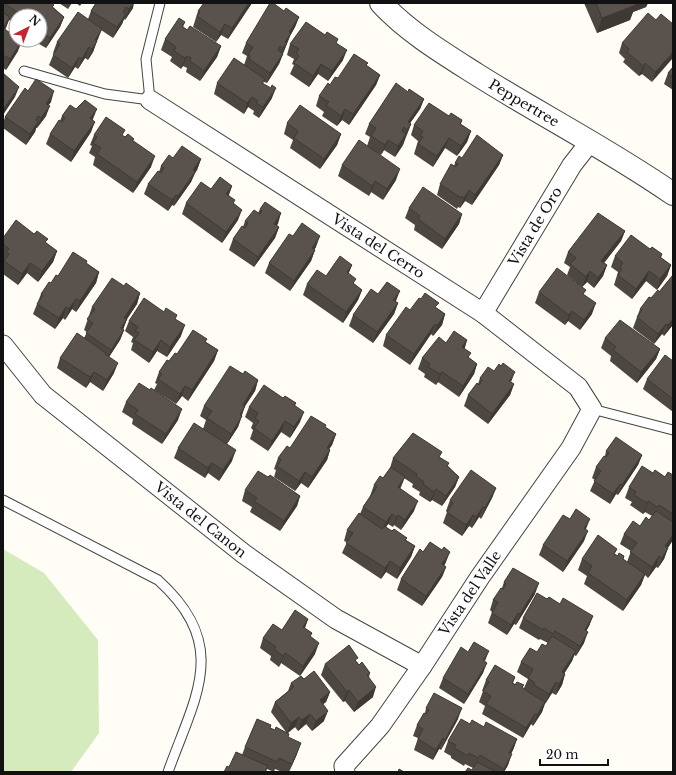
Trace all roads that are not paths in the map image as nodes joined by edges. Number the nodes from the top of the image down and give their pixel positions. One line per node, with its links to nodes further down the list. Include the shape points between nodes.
1 (160, 3): 4 (lane, via 146,59)
2 (381, 3): 5 (street, Peppertree, via 433,47 508,95)
3 (24, 71): 4 (lane, via 105,94)
4 (150, 100): 7 (street, Vista del Cerro)
5 (590, 142): 6 (street, Peppertree); 7 (street, Vista de Oro, via 572,165)
6 (673, 194)
7 (483, 313): 9 (street, Vista del Cerro, via 578,387)
8 (3, 345): 12 (street, Vista del Canon, via 43,395 244,554 336,619)
9 (592, 409): 10 (lane); 12 (street, Vista del Valle, via 571,448 480,577)
10 (673, 430)
11 (3, 500): 13 (lane, via 158,580 176,596 187,612 195,627 201,652 199,689)
12 (422, 666): 14 (street, Vista del Valle, via 380,726 344,766)
13 (168, 772)
14 (345, 772)

